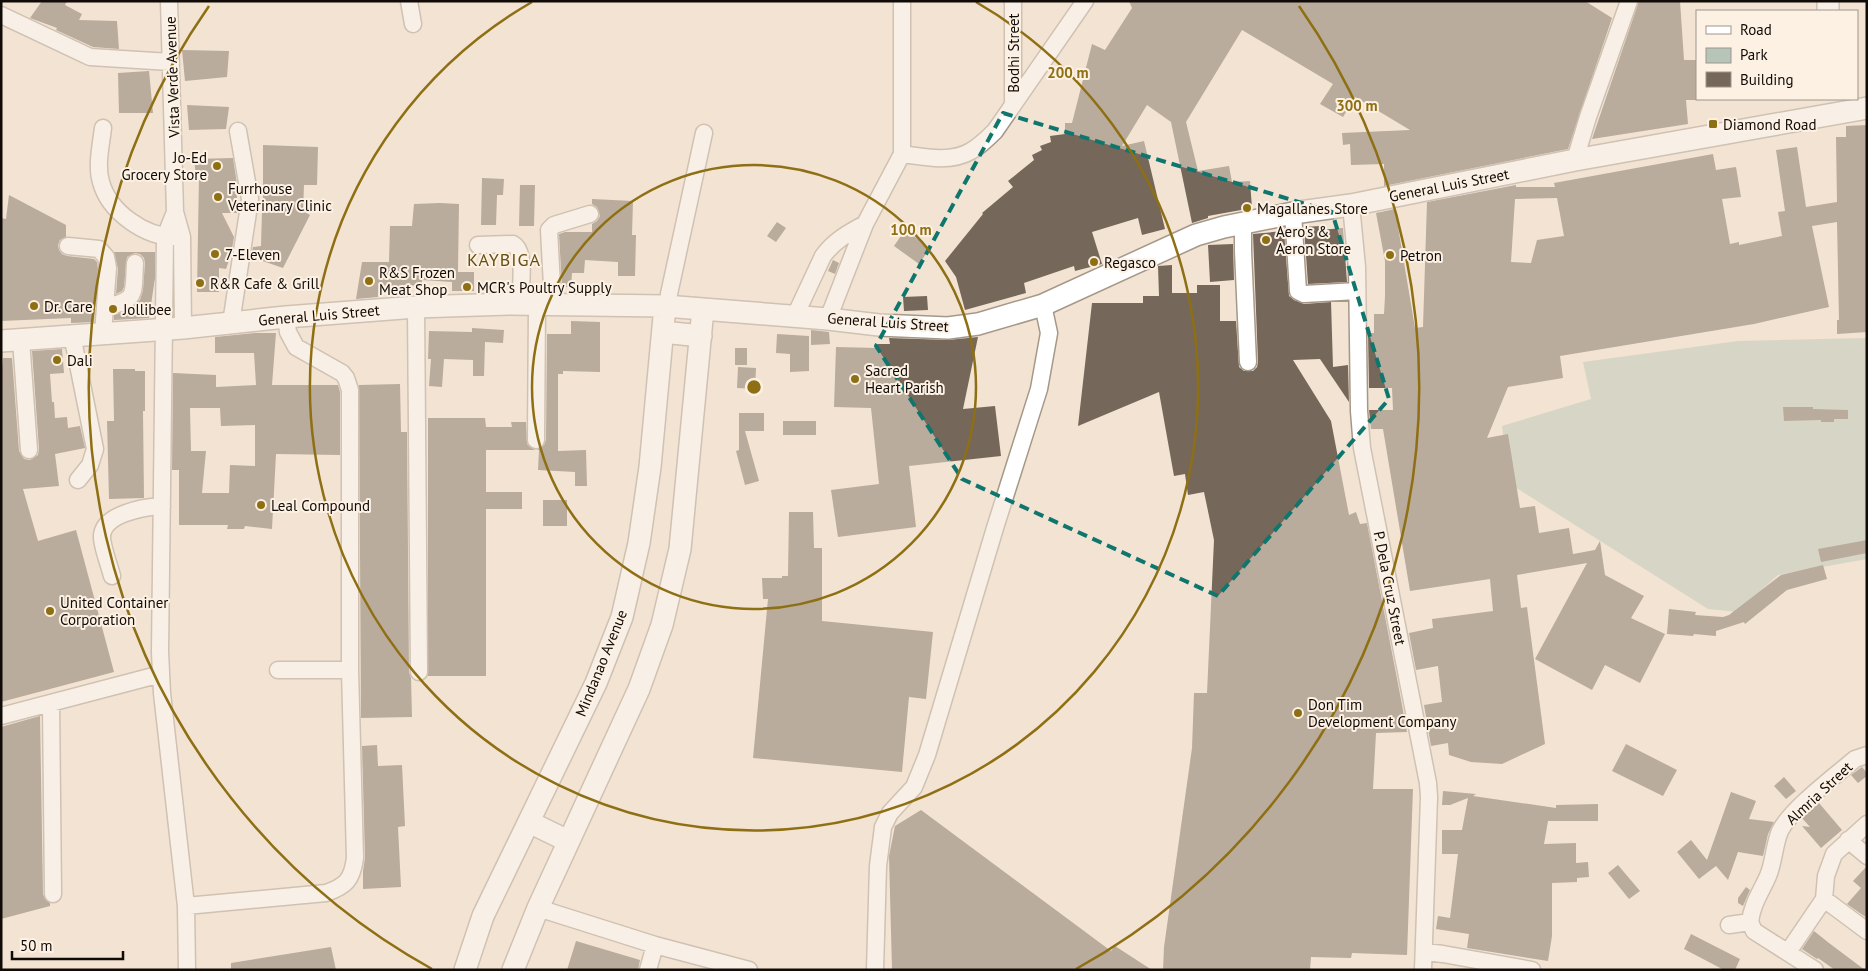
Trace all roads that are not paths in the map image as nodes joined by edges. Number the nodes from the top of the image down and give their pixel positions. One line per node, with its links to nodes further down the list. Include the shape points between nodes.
1 (169, 1): 9 (street, Vista Verde Avenue)
2 (409, 1): 8 (street)
3 (902, 1): 16 (street)
4 (1013, 1): 10 (street, Bodhi Street)
5 (1085, 1): 10 (street)
6 (1629, 1): 17 (street)
7 (1, 15): 9 (street, via 90,57)
8 (413, 24)
9 (170, 62): 19 (street, Vista Verde Avenue)
10 (1013, 105): 16 (street, via 995,131 971,151 957,157 940,158)
11 (1833, 106): 12 (main road, General Luis Street); 17 (main road, General Luis Street)
12 (1867, 108)
13 (103, 128): 24 (street, via 99,170 109,198 131,221)
14 (238, 131): 39 (street, via 250,199)
15 (704, 133): 32 (street)
16 (902, 154): 23 (street)
17 (1575, 160): 18 (main road, General Luis Street)
18 (1351, 204): 20 (main road, General Luis Street); 29 (street, P. Dela Cruz Street)
19 (175, 212): 24 (street, Vista Verde Avenue); 25 (street, Vista Verde Avenue)
20 (1293, 213): 22 (main road, General Luis Street); 29 (street, via 1298,291 1304,294)
21 (590, 214): 30 (street, via 549,230)
22 (1243, 222): 31 (main road, General Luis Street, via 1196,236); 46 (street)
23 (865, 224): 36 (street, via 828,248); 38 (street)
24 (165, 237): 25 (street); 40 (street, Vista Verde Avenue)
25 (182, 237): 40 (street, Vista Verde Avenue)
26 (478, 245): 30 (street, via 513,244 517,247)
27 (68, 246): 33 (street, via 103,252 108,268)
28 (135, 263): 33 (street, via 134,285 129,299)
29 (1357, 291): 72 (street, P. Dela Cruz Street, via 1362,448 1428,783)
30 (537, 304): 32 (main road, General Luis Street); 34 (main road, General Luis Street); 47 (street)
31 (1043, 305): 38 (main road, General Luis Street, via 978,324 948,328); 79 (street, via 1049,333 1039,389 927,755 914,787 890,813 883,827 878,866)
32 (667, 306): 35 (main road, General Luis Street); 41 (main road, Mindanao Avenue)
33 (105, 307): 42 (street)
34 (416, 307): 37 (main road, General Luis Street); 54 (street)
35 (703, 309): 36 (main road, General Luis Street); 44 (main road)
36 (795, 316): 38 (main road, General Luis Street)
37 (286, 317): 39 (main road, General Luis Street); 53 (street, via 290,340 296,347 342,373 349,384)
38 (828, 319)
39 (231, 323): 40 (main road, General Luis Street)
40 (174, 328): 42 (main road, General Luis Street); 50 (street)
41 (663, 332): 44 (main road); 59 (main road, Mindanao Avenue, via 650,467 639,543 622,617 596,683)
42 (103, 333): 43 (main road, General Luis Street)
43 (72, 335): 45 (main road, General Luis Street); 49 (street, via 95,449 90,465)
44 (701, 336): 62 (main road, via 680,549 662,625 639,689)
45 (11, 340): 48 (street)
46 (1248, 362)
47 (536, 440)
48 (29, 450)
49 (78, 480)
50 (162, 506): 51 (street, via 144,507 108,522 102,538); 55 (street)
51 (112, 576)
52 (278, 670): 53 (street)
53 (350, 670): 66 (street, via 354,858 353,872 348,881 326,893)
54 (419, 672)
55 (161, 674): 56 (street); 66 (street)
56 (51, 703): 57 (street); 64 (street)
57 (1, 716)
58 (1867, 755): 68 (street, Almria Street, via 1855,759 1793,813 1781,830 1769,874 1751,909)
59 (529, 822): 62 (main road); 75 (main road, Mindanao Avenue, via 483,916)
60 (1867, 824): 61 (street)
61 (1848, 840): 63 (street); 65 (street, via 1834,854 1826,876)
62 (568, 841): 67 (main road)
63 (1867, 856)
64 (53, 894)
65 (1824, 899): 70 (street); 73 (street)
66 (186, 906): 74 (street)
67 (538, 908): 71 (street); 76 (main road)
68 (1750, 922): 69 (street); 73 (street, via 1754,931)
69 (1728, 925)
70 (1867, 931)
71 (655, 946): 77 (street); 78 (street)
72 (1425, 952): 80 (street, P. Dela Cruz Street); 81 (street)
73 (1788, 952): 82 (street)
74 (188, 970)
75 (465, 970)
76 (513, 970)
77 (648, 970)
78 (749, 970)
79 (875, 970)
80 (1424, 970)
81 (1532, 970)
82 (1815, 970)

